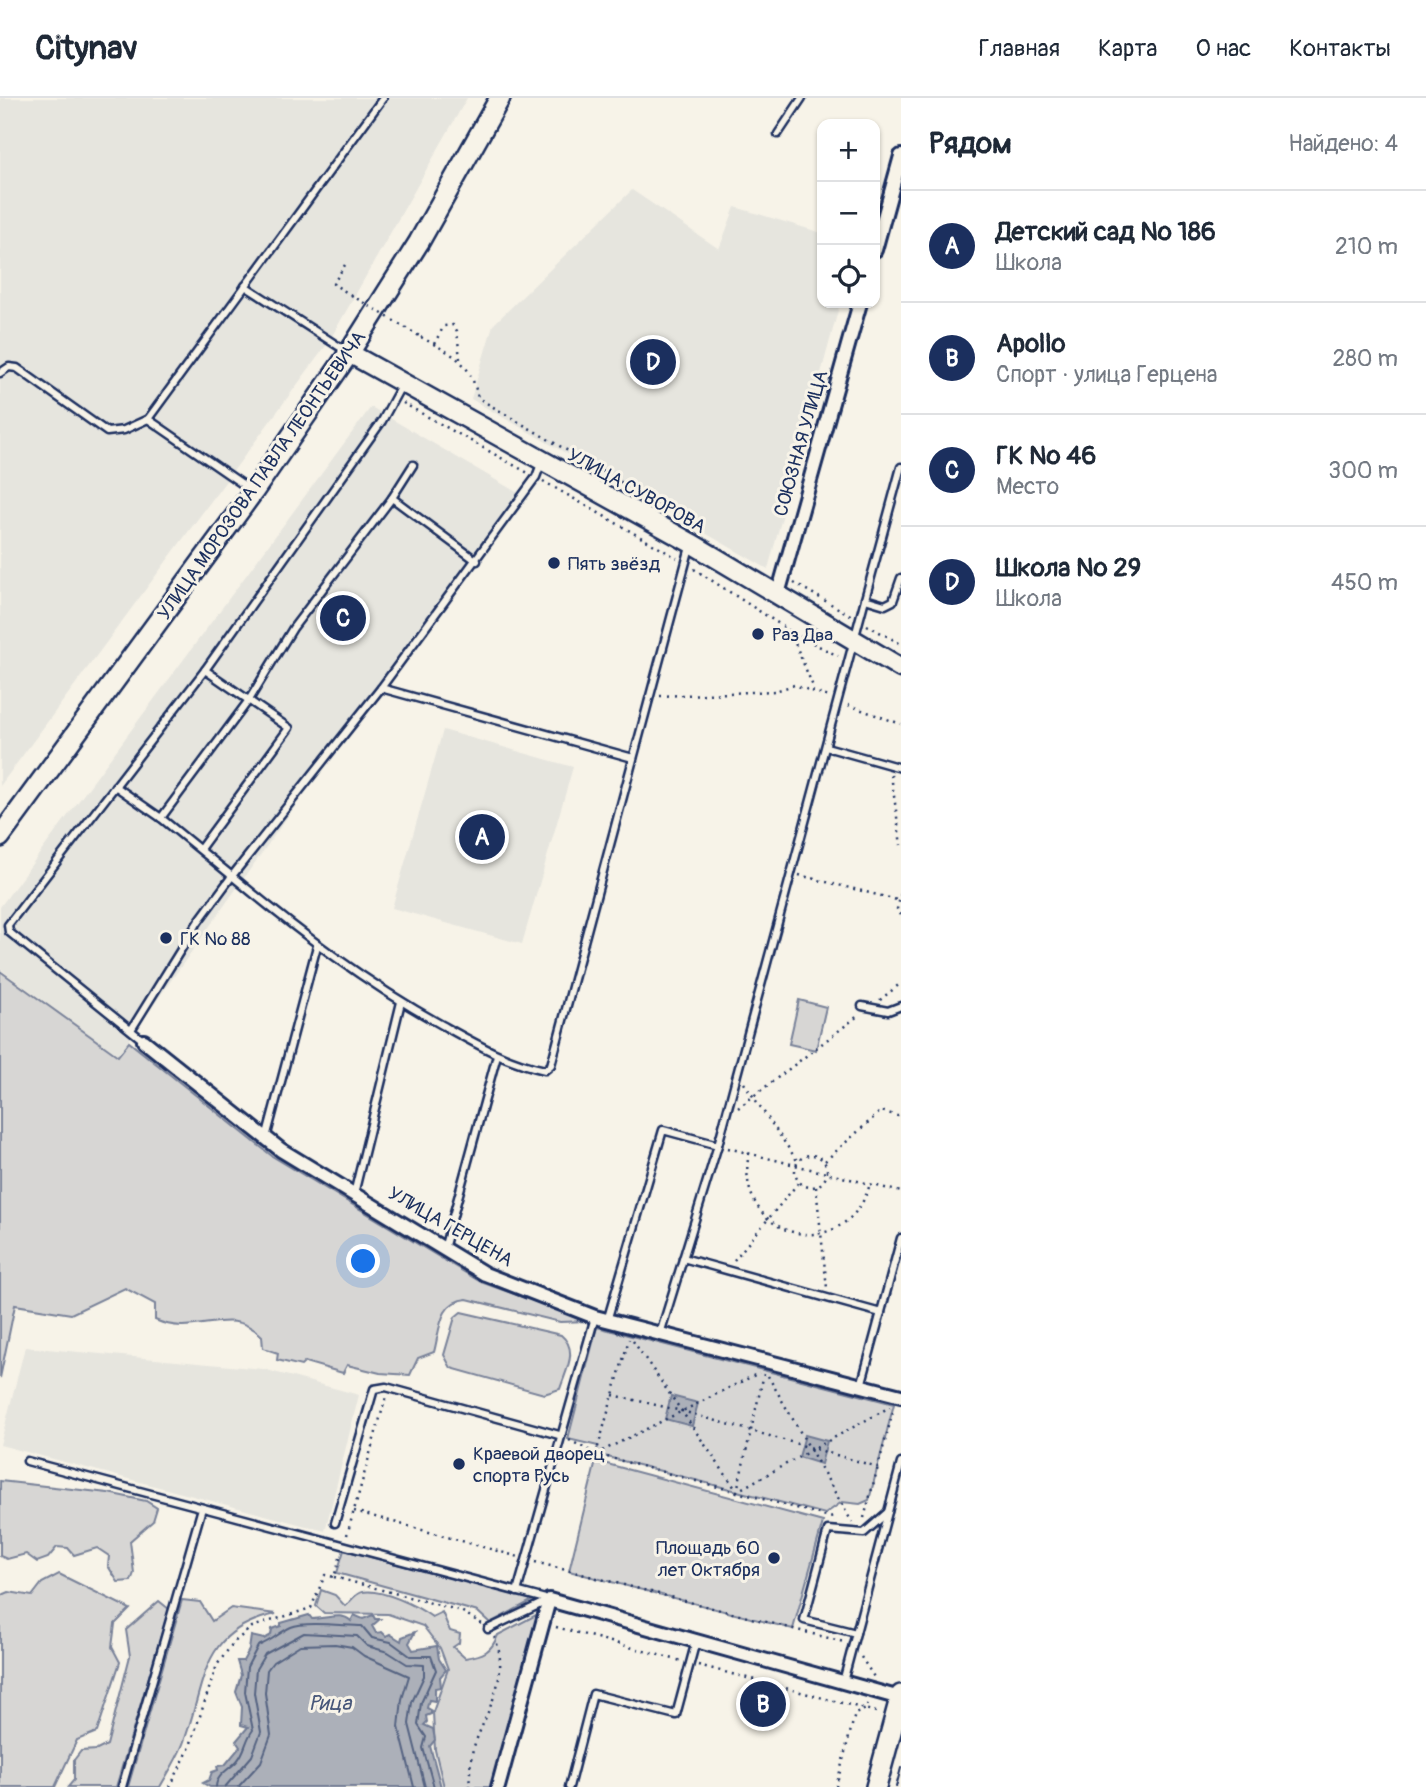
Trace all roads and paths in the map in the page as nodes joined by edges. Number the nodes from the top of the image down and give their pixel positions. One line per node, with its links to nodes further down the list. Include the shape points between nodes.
1 (383, 98): 8 (lane)
2 (499, 98): 11 (main road, УЛИЦА МОРОЗОВА ПАВЛА ЛЕОНТЬЕВИЧА, via 419,242)
3 (802, 98): 4 (lane)
4 (778, 134)
5 (901, 156): 6 (street)
6 (876, 245)
7 (345, 265): 10 (path, bridge, via 333,284)
8 (244, 286): 11 (lane); 15 (lane)
9 (859, 308): 26 (street, СОЮЗНАЯ УЛИЦА)
10 (434, 344): 12 (path); 12 (path, via 444,326 453,325)
11 (349, 353): 14 (main road, УЛИЦА СУВОРОВА); 19 (main road, УЛИЦА МОРОЗОВА ПАВЛА ЛЕОНТЬЕВИЧА)
12 (460, 359): 21 (path, via 474,378 478,398)
13 (0, 373): 15 (lane, via 17,368 107,432)
14 (399, 391): 18 (main road, УЛИЦА СУВОРОВА); 18 (path); 32 (lane)
15 (148, 419): 19 (lane)
16 (413, 465): 20 (lane)
17 (901, 467): 27 (lane)
18 (539, 470): 22 (main road, УЛИЦА СУВОРОВА); 23 (lane); 24 (path)
19 (253, 492): 46 (main road, УЛИЦА МОРОЗОВА ПАВЛА ЛЕОНТЬЕВИЧА)
20 (392, 498): 23 (lane); 36 (lane, via 293,628)
21 (688, 522)
22 (691, 543): 24 (lane); 26 (main road, УЛИЦА СУВОРОВА)
23 (477, 561): 33 (lane)
24 (684, 562): 28 (path); 35 (lane)
25 (901, 578): 27 (lane, via 893,601 885,605)
26 (778, 594): 29 (main road, УЛИЦА СУВОРОВА)
27 (865, 599): 29 (lane)
28 (790, 631): 30 (path); 34 (path)
29 (854, 640): 30 (lane); 31 (main road, УЛИЦА СУВОРОВА)
30 (849, 660): 37 (lane)
31 (901, 668)
32 (205, 670): 36 (lane); 43 (lane)
33 (381, 688): 40 (lane); 50 (lane)
34 (815, 691): 35 (path, via 794,685 775,691); 37 (path)
35 (649, 696): 40 (lane)
36 (249, 701): 44 (lane); 48 (lane, via 289,728)
37 (838, 701): 38 (path); 39 (lane)
38 (901, 724)
39 (826, 747): 41 (lane); 49 (lane)
40 (633, 758): 61 (lane, via 551,1065 545,1070)
41 (890, 765): 42 (lane); 45 (path)
42 (901, 768)
43 (115, 786): 44 (lane); 59 (lane, via 8,927)
44 (161, 818): 48 (lane)
45 (899, 818): 47 (path)
46 (0, 837)
47 (901, 845)
48 (200, 849): 50 (lane)
49 (792, 874): 52 (path); 62 (lane)
50 (232, 876): 54 (lane); 59 (lane)
51 (901, 894): 52 (path)
52 (899, 901): 53 (path)
53 (901, 915)
54 (317, 946): 56 (lane); 66 (lane)
55 (901, 983): 58 (path)
56 (401, 1002): 61 (lane); 76 (lane)
57 (901, 1006): 58 (lane, via 888,1012)
58 (866, 1007): 63 (path)
59 (131, 1030): 60 (lane)
60 (144, 1041): 66 (street, УЛИЦА ГЕРЦЕНА)
61 (497, 1055): 80 (lane)
62 (737, 1073): 63 (path); 65 (lane)
63 (753, 1097): 65 (path); 70 (path)
64 (901, 1117): 69 (path, via 881,1111)
65 (725, 1119): 67 (lane)
66 (266, 1138): 76 (street, УЛИЦА ГЕРЦЕНА)
67 (718, 1145): 68 (path); 81 (lane); 85 (lane, via 663,1130)
68 (749, 1153): 70 (path); 77 (path, via 746,1180)
69 (825, 1161): 70 (path, via 807,1154); 71 (path)
70 (797, 1163): 71 (path); 72 (path)
71 (828, 1173): 73 (path); 74 (path)
72 (799, 1182): 74 (path); 77 (path)
73 (870, 1184): 75 (path); 78 (path, via 850,1219)
74 (816, 1187): 78 (path)
75 (901, 1192)
76 (354, 1194): 80 (street, УЛИЦА ГЕРЦЕНА)
77 (768, 1219): 78 (path, via 799,1234); 82 (path)
78 (821, 1233): 83 (path)
79 (901, 1238): 84 (lane)
80 (444, 1250): 85 (street, УЛИЦА ГЕРЦЕНА, via 485,1275)
81 (683, 1258): 82 (lane); 86 (lane)
82 (726, 1270): 83 (lane)
83 (829, 1298): 84 (lane)
84 (881, 1313): 88 (lane)
85 (601, 1319): 86 (street, УЛИЦА ГЕРЦЕНА); 94 (lane)
86 (660, 1334): 88 (street, УЛИЦА ГЕРЦЕНА)
87 (765, 1370): 92 (path); 93 (path); 95 (path)
88 (861, 1386): 91 (street, УЛИЦА ГЕРЦЕНА)
89 (388, 1389): 102 (path)
90 (613, 1395): 92 (path); 92 (path, via 630,1336); 96 (path)
91 (901, 1396)
92 (682, 1411): 93 (path); 96 (path); 100 (path)
93 (750, 1432): 95 (path); 100 (path)
94 (559, 1435): 96 (path); 104 (lane, via 386,1387 374,1390); 107 (lane)
95 (813, 1449): 99 (path); 99 (path, via 894,1404); 100 (path); 100 (path, via 854,1524)
96 (596, 1454): 100 (path)
97 (27, 1461): 101 (lane)
98 (901, 1462): 103 (lane)
99 (878, 1467): 105 (path)
100 (737, 1491)
101 (202, 1508): 106 (lane); 123 (lane)
102 (354, 1511): 106 (path); 107 (path)
103 (888, 1511): 113 (lane); 113 (lane, via 864,1533 828,1530 804,1620)
104 (335, 1523)
105 (862, 1526)
106 (344, 1546): 108 (path); 109 (lane)
107 (526, 1559): 109 (lane); 115 (path)
108 (334, 1577): 112 (path, via 461,1611); 124 (path, via 325,1575 311,1608 304,1613 252,1627 233,1643 217,1665 189,1749)
109 (517, 1592): 110 (lane)
110 (549, 1600): 111 (street); 112 (lane); 114 (street)
111 (542, 1624): 116 (path); 126 (street)
112 (488, 1629): 125 (path, via 500,1650 501,1672 472,1752)
113 (856, 1633): 115 (lane)
114 (696, 1641): 116 (lane); 118 (street)
115 (853, 1645): 117 (path); 118 (lane)
116 (690, 1663): 121 (path); 127 (lane, via 676,1715 593,1694)
117 (874, 1677)
118 (844, 1682): 119 (street)
119 (901, 1697): 129 (main road)
120 (869, 1699): 121 (path)
121 (866, 1709): 122 (path); 128 (path, via 855,1714)
122 (880, 1713)
123 (122, 1787)
124 (170, 1787)
125 (469, 1787)
126 (498, 1787)
127 (569, 1787)
128 (836, 1787)
129 (876, 1787)

